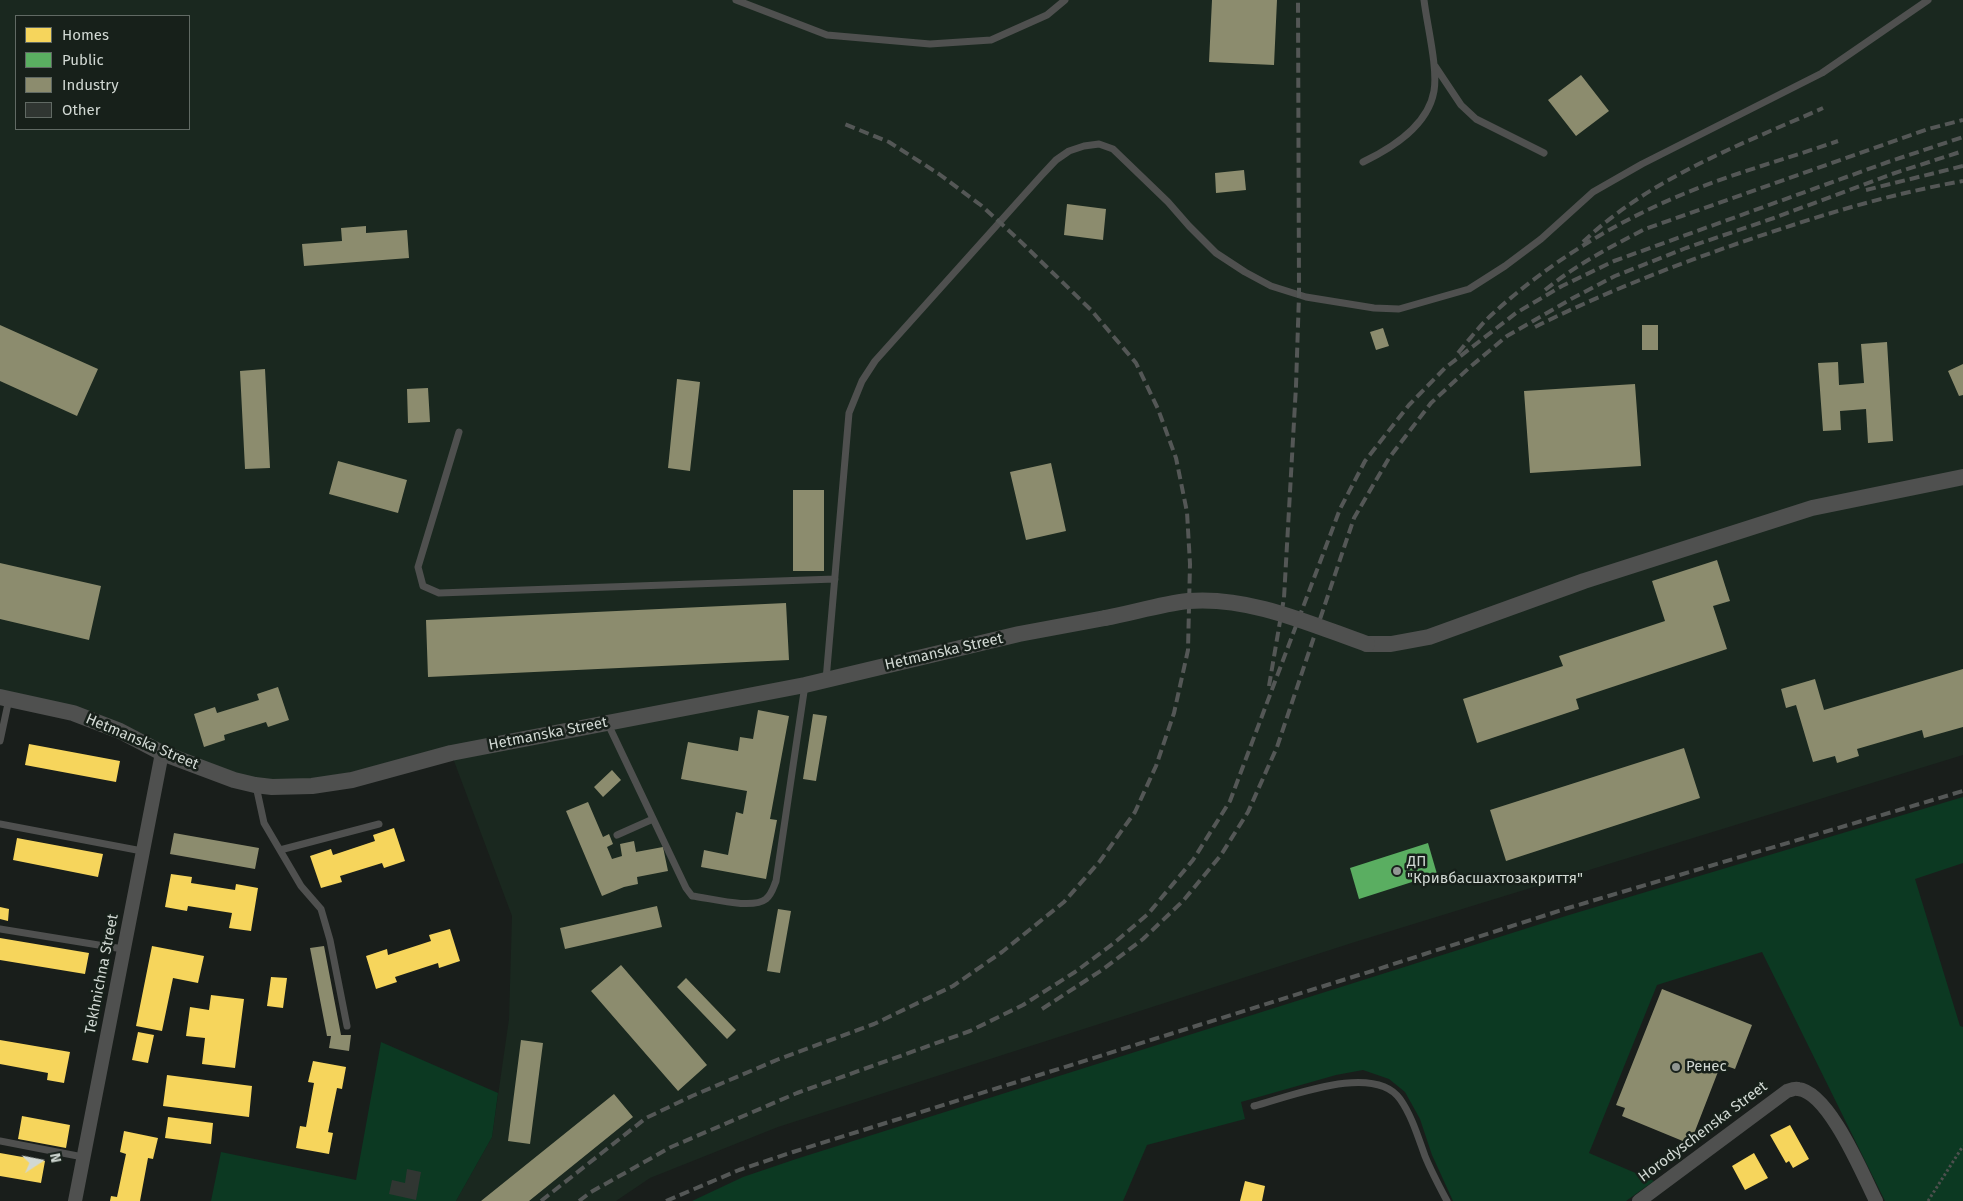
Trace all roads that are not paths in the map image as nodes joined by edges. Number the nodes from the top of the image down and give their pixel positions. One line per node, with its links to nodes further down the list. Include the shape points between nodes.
1 (736, 0): 2 (lane, via 827,34 930,44 991,40 1047,16)
2 (1064, 0)
3 (1424, 0): 5 (lane)
4 (1928, 0): 10 (lane, via 1822,73 1593,192 1541,239 1469,289 1399,309 1338,303 1271,286 1216,253 1113,149 1099,144 1069,151 1035,183 875,361 862,381 849,413)
5 (1434, 66): 6 (lane, via 1452,94 1476,119); 7 (lane, via 1434,91 1417,124 1386,151)
6 (1544, 153)
7 (1363, 162)
8 (459, 432): 10 (lane, via 418,567 423,586 439,593)
9 (1963, 477): 11 (street, Hetmanska Street, bridge, via 1812,508 1584,580 1429,637 1391,644 1367,644 1266,609 1226,602 1188,601 1019,634)
10 (835, 579): 11 (lane)
11 (826, 680): 12 (street, Hetmanska Street)
12 (805, 685): 14 (street, Hetmanska Street); 18 (lane, via 772,894 752,904 692,896)
13 (4, 698): 15 (lane); 16 (street, Hetmanska Street, via 73,714 120,731)
14 (607, 722): 17 (street, Hetmanska Street, via 451,753 352,780 312,786); 18 (lane)
15 (0, 741)
16 (162, 753): 17 (street, Hetmanska Street); 23 (street, Tekhnichna Street)
17 (256, 785): 22 (lane, via 264,823)
18 (653, 820): 21 (lane)
19 (0, 824): 23 (lane)
20 (379, 824): 22 (lane)
21 (617, 835)
22 (280, 850): 26 (lane, via 301,886 320,909 330,940)
23 (142, 851): 25 (street, Tekhnichna Street)
24 (0, 928): 25 (lane)
25 (123, 949): 29 (street, Tekhnichna Street)
26 (347, 1026)
27 (1254, 1106): 31 (lane, via 1338,1083 1365,1082 1385,1087 1400,1098)
28 (0, 1141): 29 (lane)
29 (83, 1157): 30 (street, Tekhnichna Street)
30 (75, 1201)
31 (1447, 1201)
32 (1639, 1201): 33 (street, Horodyschenska Street, via 1786,1091 1798,1089 1815,1097 1828,1112)
33 (1876, 1201)

